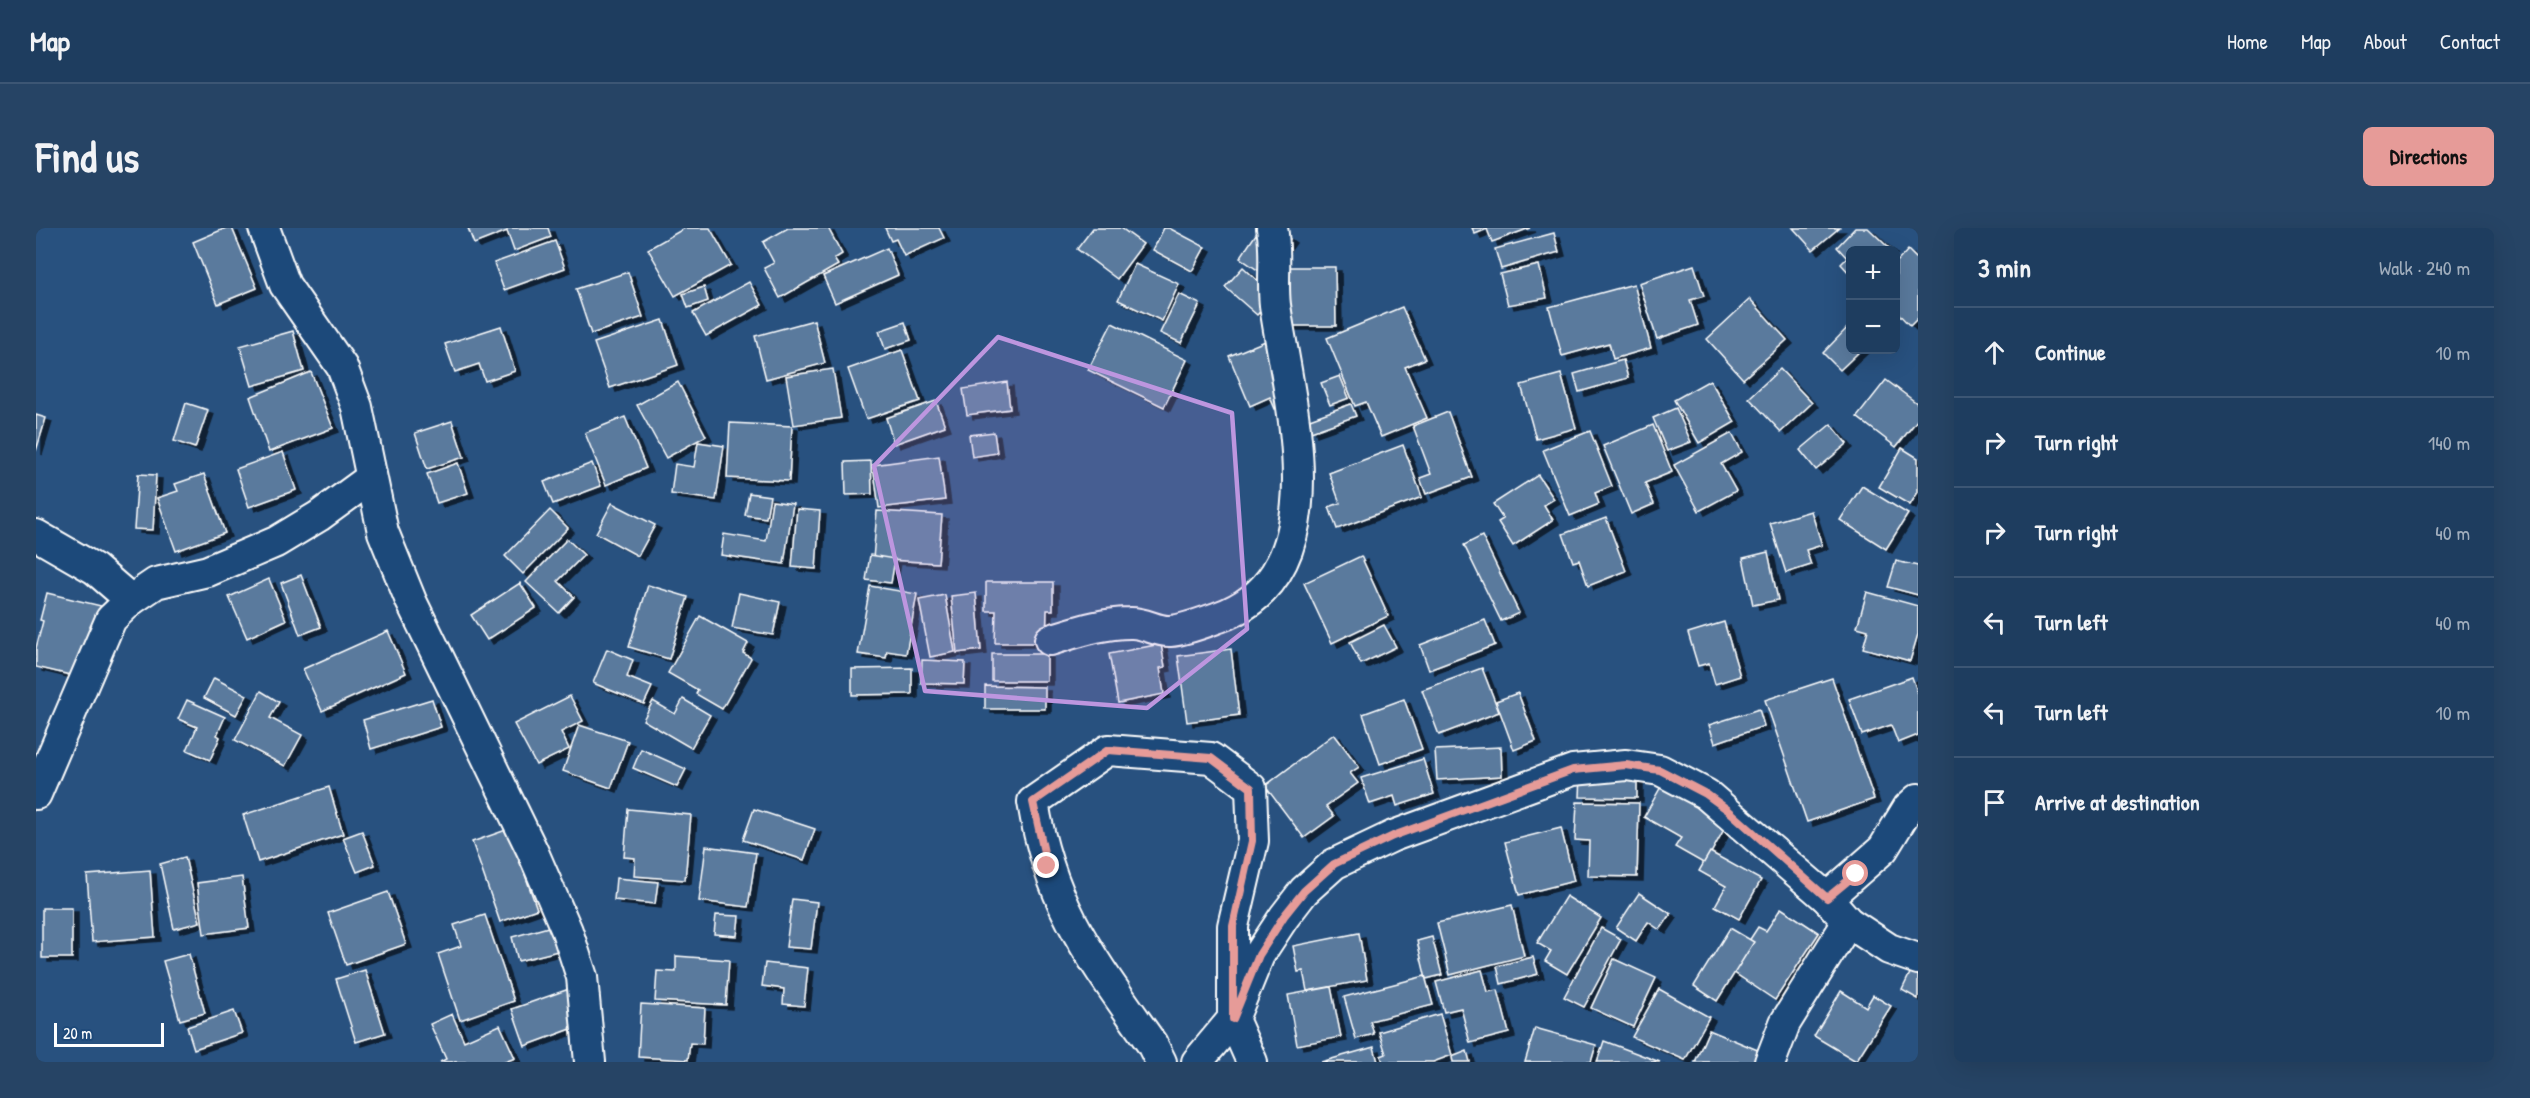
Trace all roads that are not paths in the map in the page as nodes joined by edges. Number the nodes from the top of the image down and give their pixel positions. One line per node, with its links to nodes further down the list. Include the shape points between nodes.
1 (264, 228): 3 (street, via 285,285 342,367 357,407)
2 (1272, 228): 6 (street, via 1275,306 1296,423 1299,486 1291,533 1275,577 1255,597 1220,617 1200,623 1169,631 1132,622 1091,627)
3 (371, 478): 5 (street, via 276,542 208,571 156,584); 13 (street, via 382,532 411,601 567,931 582,977)
4 (36, 535): 5 (street, via 95,569)
5 (131, 600): 7 (street, via 111,619)
6 (1050, 640)
7 (36, 794)
8 (1918, 799): 9 (street, via 1908,808 1883,849)
9 (1827, 898): 10 (street); 12 (street, via 1728,810 1660,770 1626,765 1573,770 1393,836 1334,864 1284,916 1259,955)
10 (1848, 922): 11 (street, via 1889,949); 17 (street, via 1785,1023)
11 (1918, 959)
12 (1233, 1019): 14 (street, via 1233,926 1252,841 1251,788 1211,758 1108,750 1033,802 1038,837 1061,904 1082,944); 15 (street); 16 (street)
13 (583, 1059)
14 (1161, 1062)
15 (1197, 1062)
16 (1252, 1062)
17 (1770, 1062)

